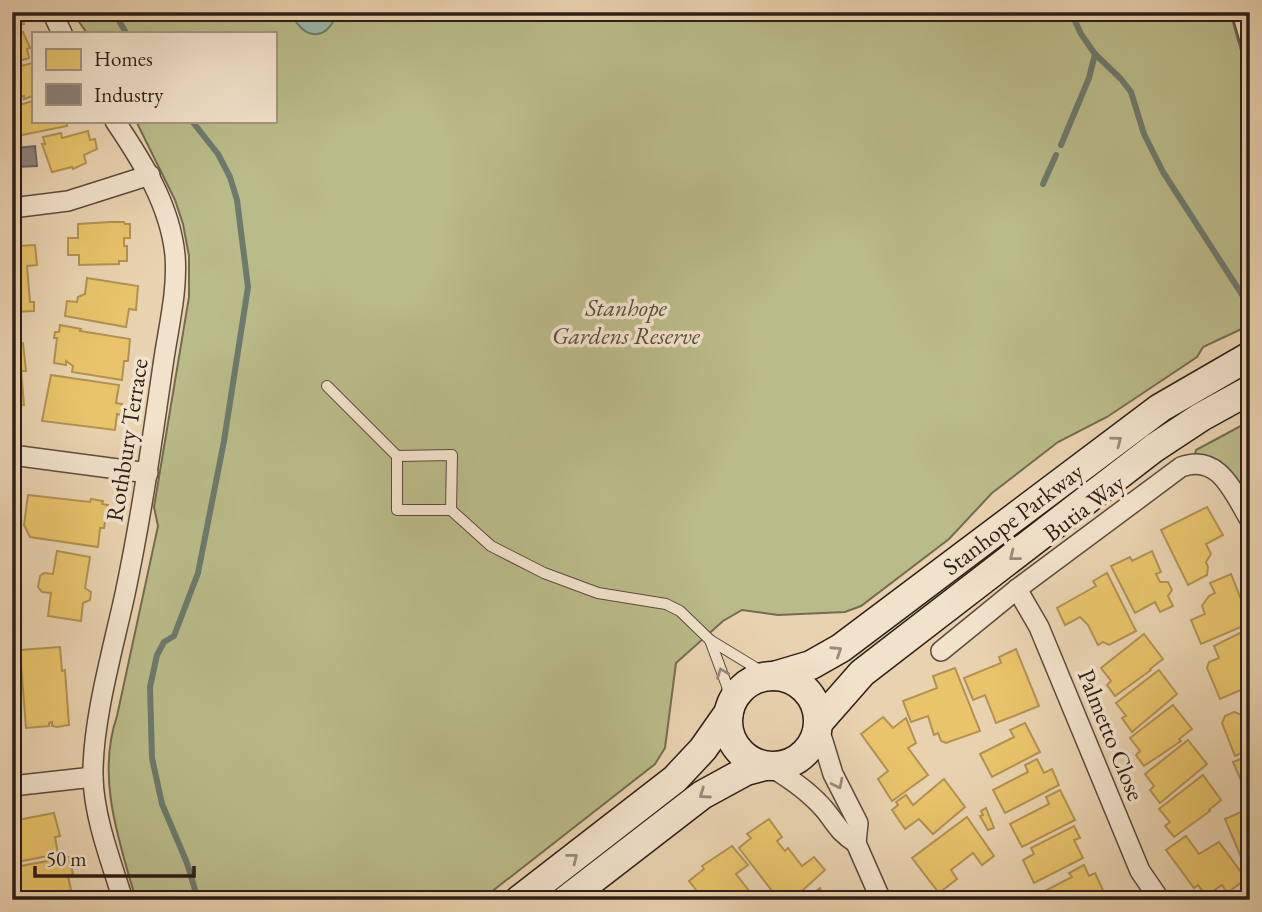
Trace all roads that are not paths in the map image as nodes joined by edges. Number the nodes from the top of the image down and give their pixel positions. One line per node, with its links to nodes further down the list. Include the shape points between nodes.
1 (52, 12): 3 (street)
2 (1242, 12): 4 (street)
3 (62, 32)
4 (1250, 40)
5 (116, 122): 6 (street, Rothbury Terrace)
6 (150, 175): 7 (street, via 68,201); 13 (street, Rothbury Terrace, via 175,256)
7 (12, 208)
8 (1250, 356): 19 (main road, Stanhope Parkway, one-way to 8, via 811,665 841,648 1160,408)
9 (327, 386): 12 (lane)
10 (1250, 390): 21 (main road, Stanhope Parkway, one-way to 21, via 1154,448 905,639 862,673)
11 (12, 455): 13 (street)
12 (397, 456): 14 (lane, via 397,510); 14 (lane, via 452,455)
13 (148, 473): 23 (street, Rothbury Terrace, via 101,709)
14 (451, 510): 17 (lane, via 478,536 525,565 598,593 666,604 685,615)
15 (1250, 520): 16 (street, Butia Way, via 1221,474 1191,463)
16 (1017, 589): 18 (street, Butia Way); 30 (street, Palmetto Close, via 1039,627 1140,871)
17 (710, 640): 19 (lane); 20 (lane, one-way to 17, via 727,686)
18 (941, 651)
19 (772, 676): 20 (main road, via 745,686); 21 (main road, via 802,686 814,702)
20 (729, 710): 22 (main road, via 728,724 736,747 754,762); 27 (main road, one-way to 20, via 675,779 704,749)
21 (818, 723): 22 (main road, via 804,755 794,762); 25 (street, one-way to 25, via 832,774 858,823)
22 (768, 766): 25 (street, via 810,795 841,833); 28 (main road, one-way to 28, via 746,771 702,795)
23 (93, 778): 24 (street); 26 (street, Rothbury Terrace)
24 (12, 786)
25 (856, 843): 29 (street)
26 (123, 900)
27 (519, 900)
28 (566, 900)
29 (881, 900)
30 (1160, 900)

